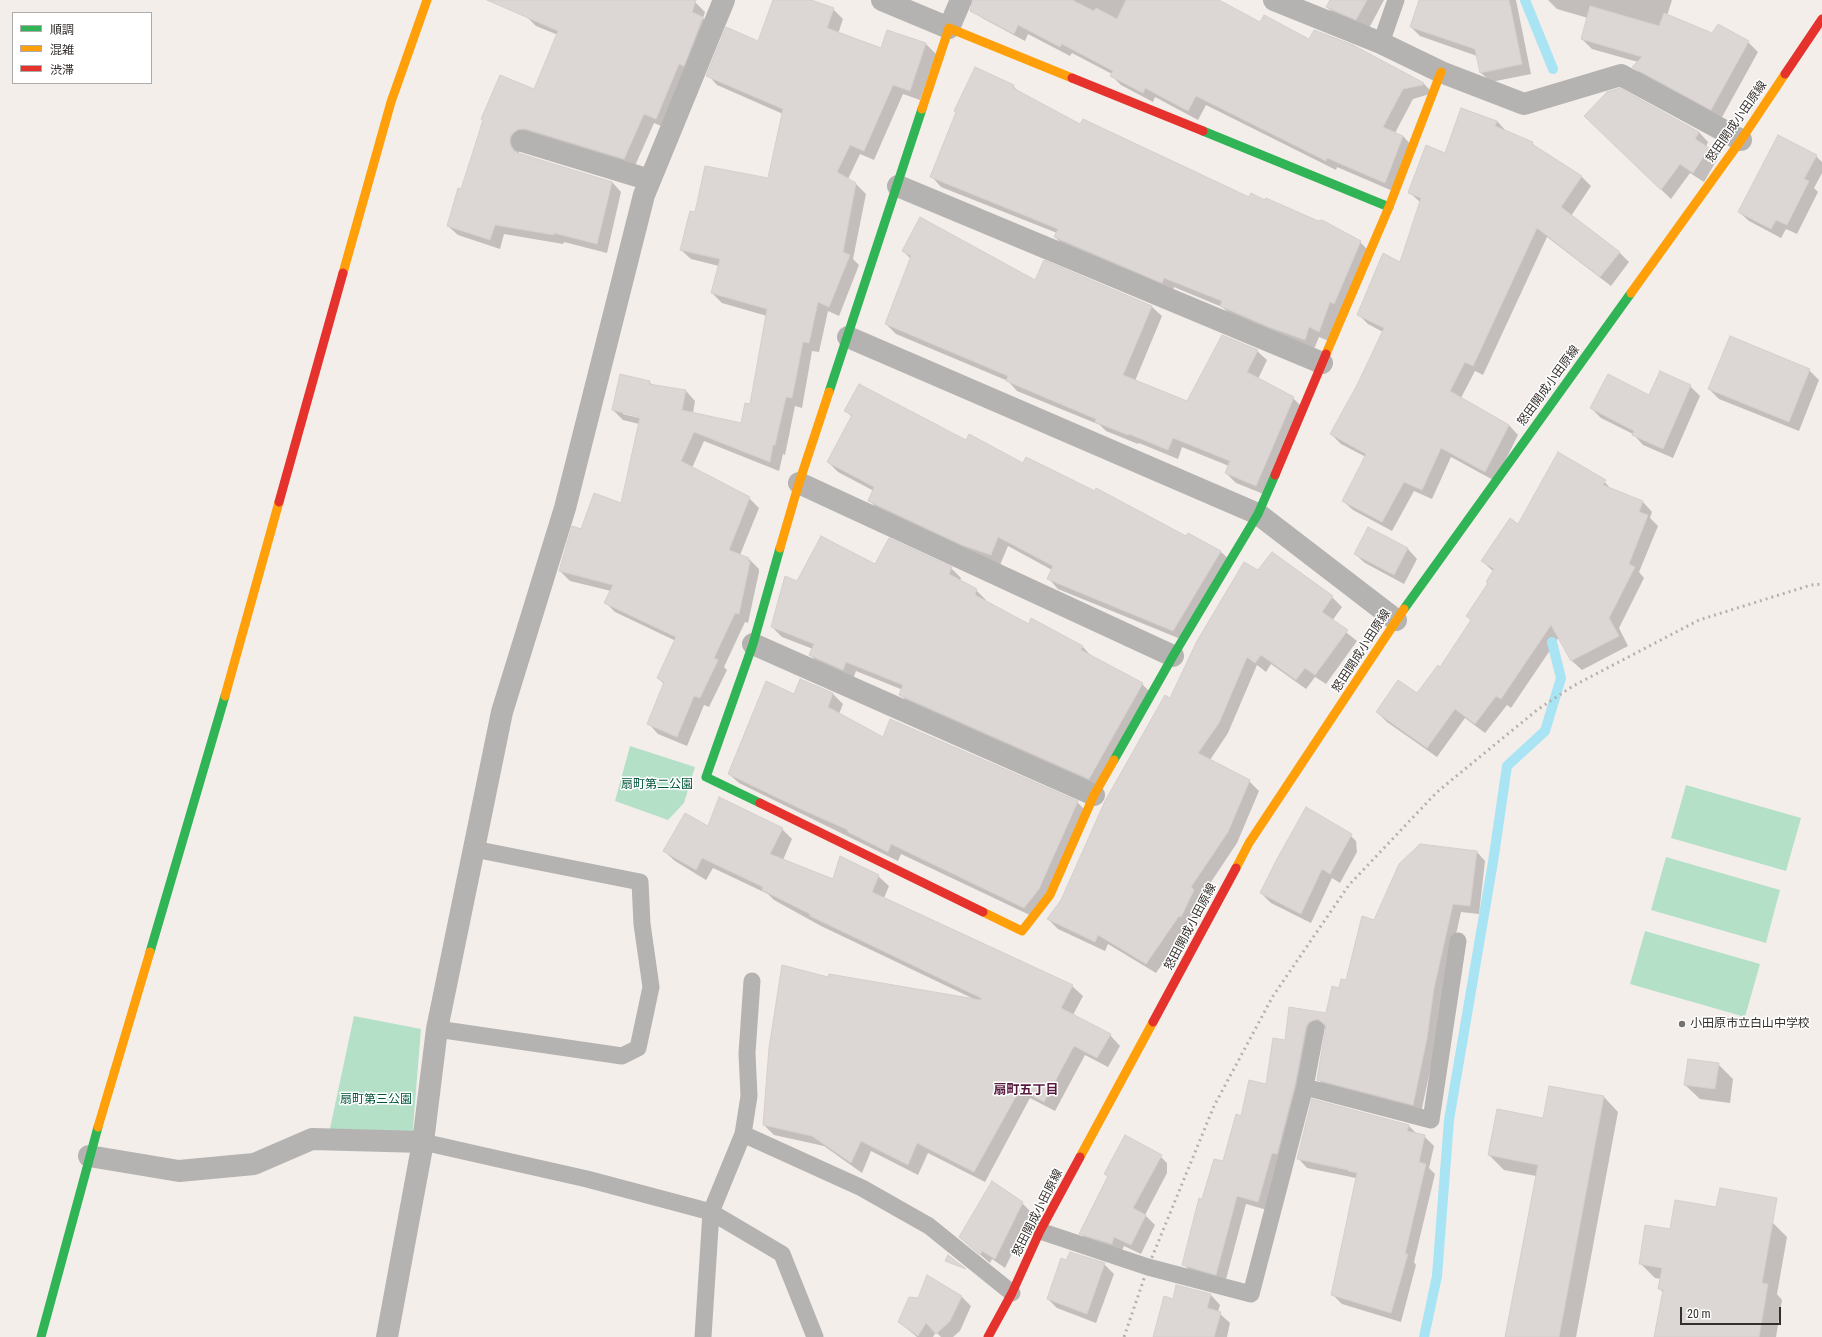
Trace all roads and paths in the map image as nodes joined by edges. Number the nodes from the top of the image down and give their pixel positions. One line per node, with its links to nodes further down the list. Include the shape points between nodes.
1 (427, 0): 32 (street, via 391,102 210,750)
2 (724, 0): 13 (street)
3 (882, 0): 8 (street)
4 (961, 0): 8 (street)
5 (1274, 0): 9 (street)
6 (1396, 0): 9 (lane)
7 (1822, 19): 11 (street, 怒田開成小田原線)
8 (949, 28): 14 (street); 15 (street)
9 (1381, 43): 10 (street)
10 (1441, 72): 11 (street, via 1524,104 1621,75); 15 (street)
11 (1741, 140): 20 (street, 怒田開成小田原線)
12 (522, 141): 13 (street)
13 (650, 180): 24 (street, via 644,195 565,508 502,712)
14 (898, 186): 16 (street); 17 (street)
15 (1389, 207): 17 (street)
16 (848, 337): 18 (street); 19 (street)
17 (1322, 363): 19 (street)
18 (799, 483): 21 (street); 22 (street)
19 (1258, 514): 20 (street); 22 (street)
20 (1396, 620): 34 (street, 怒田開成小田原線, via 1249,844)
21 (753, 644): 23 (street); 23 (street, via 706,777 1022,931 1050,895)
22 (1173, 656): 23 (street)
23 (1094, 794)
24 (474, 849): 27 (street); 27 (lane, via 640,882 642,924 651,987 638,1048 622,1056)
25 (1458, 941): 29 (lane, via 1431,1120)
26 (752, 980): 30 (lane, via 747,1053 749,1096)
27 (437, 1029): 31 (street)
28 (1316, 1029): 29 (lane)
29 (1305, 1087): 34 (lane, via 1251,1294 1148,1267)
30 (743, 1134): 33 (lane); 35 (lane, via 862,1188 929,1226)
31 (423, 1142): 32 (street, via 312,1139 254,1164 179,1171); 33 (lane, via 587,1178); 37 (street)
32 (89, 1156): 36 (street)
33 (710, 1212): 38 (lane); 39 (lane, via 782,1254)
34 (1040, 1231): 35 (street, 怒田開成小田原線)
35 (1012, 1293): 40 (street, 怒田開成小田原線)
36 (40, 1337)
37 (387, 1337)
38 (703, 1337)
39 (815, 1337)
40 (988, 1337)

